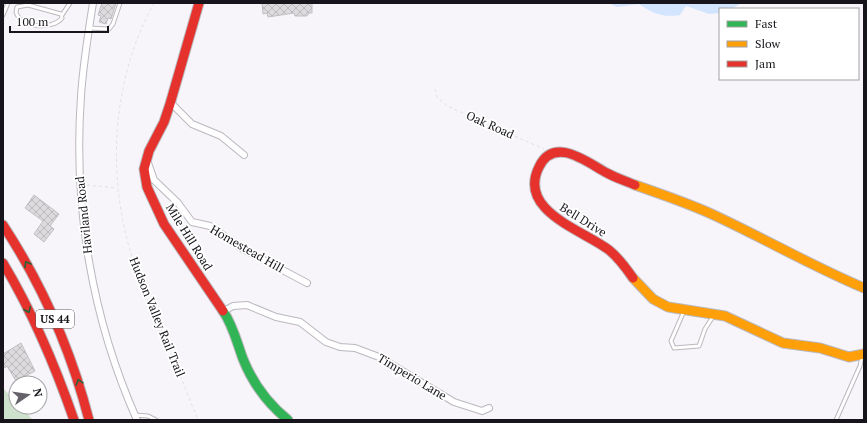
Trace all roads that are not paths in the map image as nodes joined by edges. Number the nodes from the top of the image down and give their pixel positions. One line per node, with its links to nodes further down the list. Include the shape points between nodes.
1 (8, 3): 7 (lane)
2 (70, 3): 6 (lane)
3 (93, 3): 8 (street, Haviland Road)
4 (120, 3): 8 (lane, via 109,29)
5 (199, 3): 9 (main road, Mile Hill Road)
6 (62, 14): 6 (lane, via 28,5 18,7 16,12 20,19 44,26 59,23)
7 (3, 15)
8 (89, 28): 21 (street, Haviland Road, via 81,97 80,185 86,242 95,293 116,366)
9 (170, 102): 10 (street, via 192,124 221,136); 11 (main road, Mile Hill Road)
10 (244, 155)
11 (146, 159): 14 (street, Homestead Hill, via 154,180 178,203 192,222 210,226 243,249); 17 (main road, Mile Hill Road, via 144,168 147,188 159,216)
12 (3, 225): 23 (main road, US 44, one-way to 12, via 72,362 54,317)
13 (3, 263): 22 (main road, US 44, one-way to 22, via 48,355)
14 (307, 283)
15 (864, 288): 16 (main road, Bell Drive, via 838,278 794,254 692,206 618,178 572,154 562,151 546,158 534,180 538,199 546,209 557,220 611,252 662,305)
16 (685, 310): 18 (main road, Bell Drive); 18 (lane, via 671,341 674,348 699,346 705,329)
17 (224, 311): 20 (street, Timperio Lane, via 233,306 247,305 276,317 300,322 326,342 355,348 379,357 454,402 482,411); 25 (main road, Mile Hill Road, via 257,388)
18 (715, 313): 19 (main road, Bell Drive, via 779,342 819,348 846,357 858,357)
19 (863, 354): 26 (lane)
20 (490, 408)
21 (136, 418): 24 (lane, via 148,416)
22 (74, 420)
23 (89, 420)
24 (156, 420)
25 (288, 420)
26 (836, 420)

